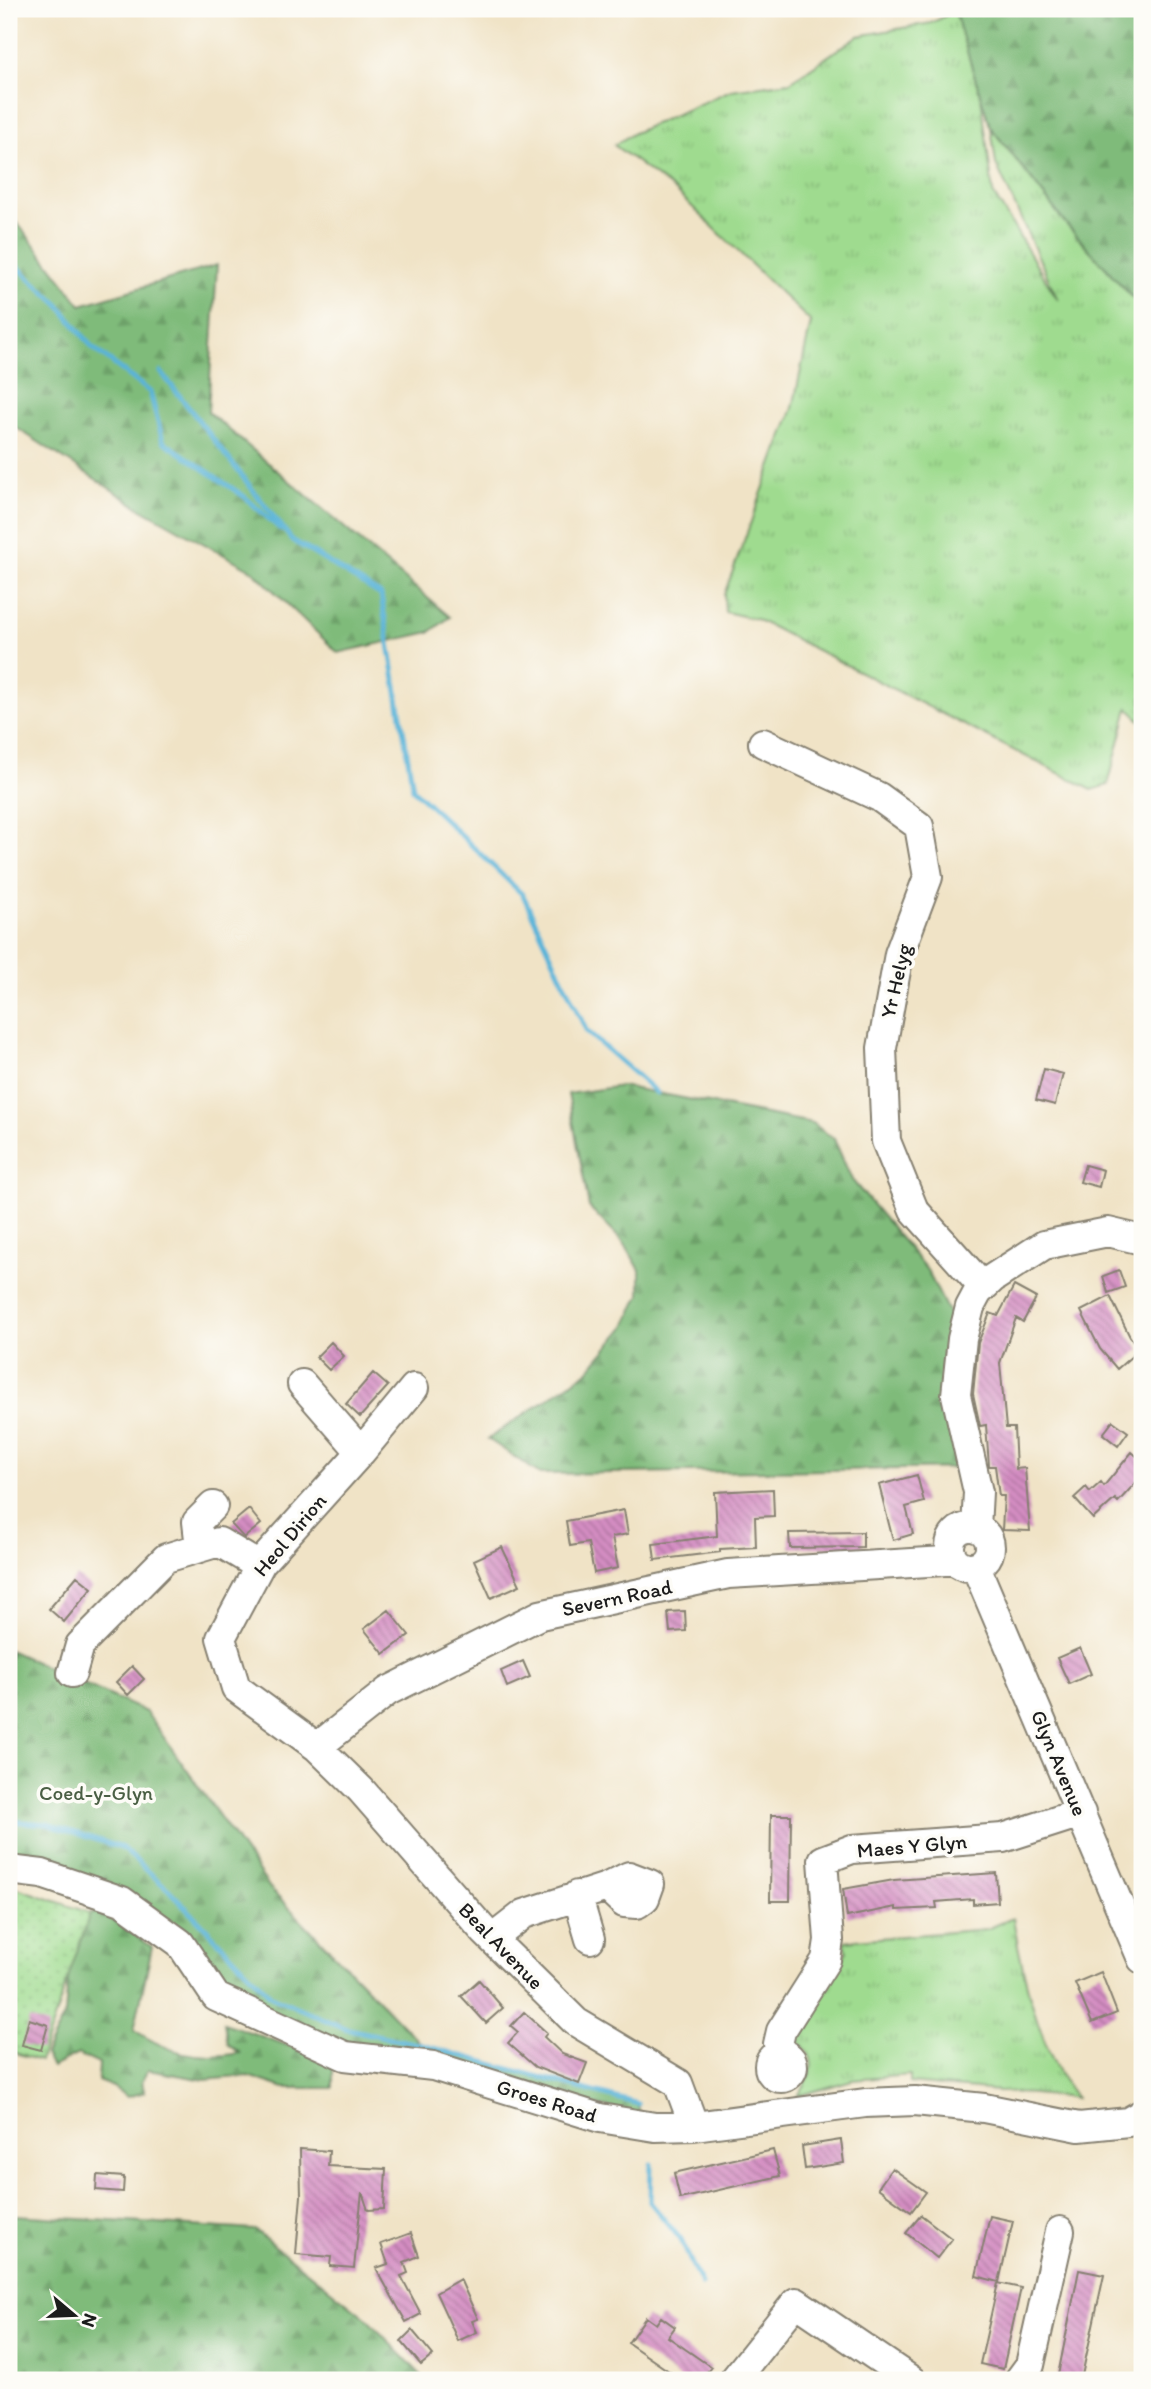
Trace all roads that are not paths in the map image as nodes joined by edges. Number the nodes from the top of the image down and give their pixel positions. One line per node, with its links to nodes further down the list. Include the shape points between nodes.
1 (763, 743): 3 (street, Yr Helyg, via 879,797 919,826 929,877 899,954 882,1048 887,1141 914,1210)
2 (1142, 1240): 3 (street, via 1108,1232 1044,1245)
3 (983, 1287): 9 (street, via 971,1307 962,1339 956,1395 978,1492 976,1528 987,1535 990,1548 986,1560)
4 (302, 1384): 6 (street)
5 (414, 1388): 6 (street, Heol Dirion)
6 (361, 1452): 10 (street, Heol Dirion)
7 (213, 1506): 8 (street, via 197,1522)
8 (200, 1548): 10 (street, via 219,1542); 11 (street, via 166,1558 108,1603 80,1645)
9 (964, 1561): 12 (street, Severn Road, via 728,1574 540,1615 388,1691); 13 (street, Glyn Avenue)
10 (259, 1566): 12 (street, Heol Dirion, via 221,1638 236,1688)
11 (72, 1673)
12 (317, 1747): 17 (street, Beal Avenue)
13 (1081, 1813): 19 (street, Glyn Avenue); 20 (street, Maes Y Glyn, via 1003,1839 852,1849 823,1860 829,1940 826,1960 780,2031)
14 (9, 1870): 22 (street, Groes Road, via 42,1874 121,1900 180,1944 216,1997 345,2056 433,2066 600,2118 655,2127)
15 (607, 1887): 16 (street)
16 (578, 1895): 17 (street, via 524,1914); 18 (street)
17 (492, 1939): 22 (street, Beal Avenue, via 576,2022 678,2084)
18 (590, 1939)
19 (1142, 1959)
20 (781, 2054)
21 (1142, 2114): 22 (street, Groes Road, via 1128,2122 1079,2127 984,2108 915,2101 865,2103)
22 (694, 2126)
23 (1060, 2231): 26 (street, via 1030,2365)
24 (734, 2380): 25 (street, via 796,2302)
25 (911, 2380)
26 (1019, 2380)

